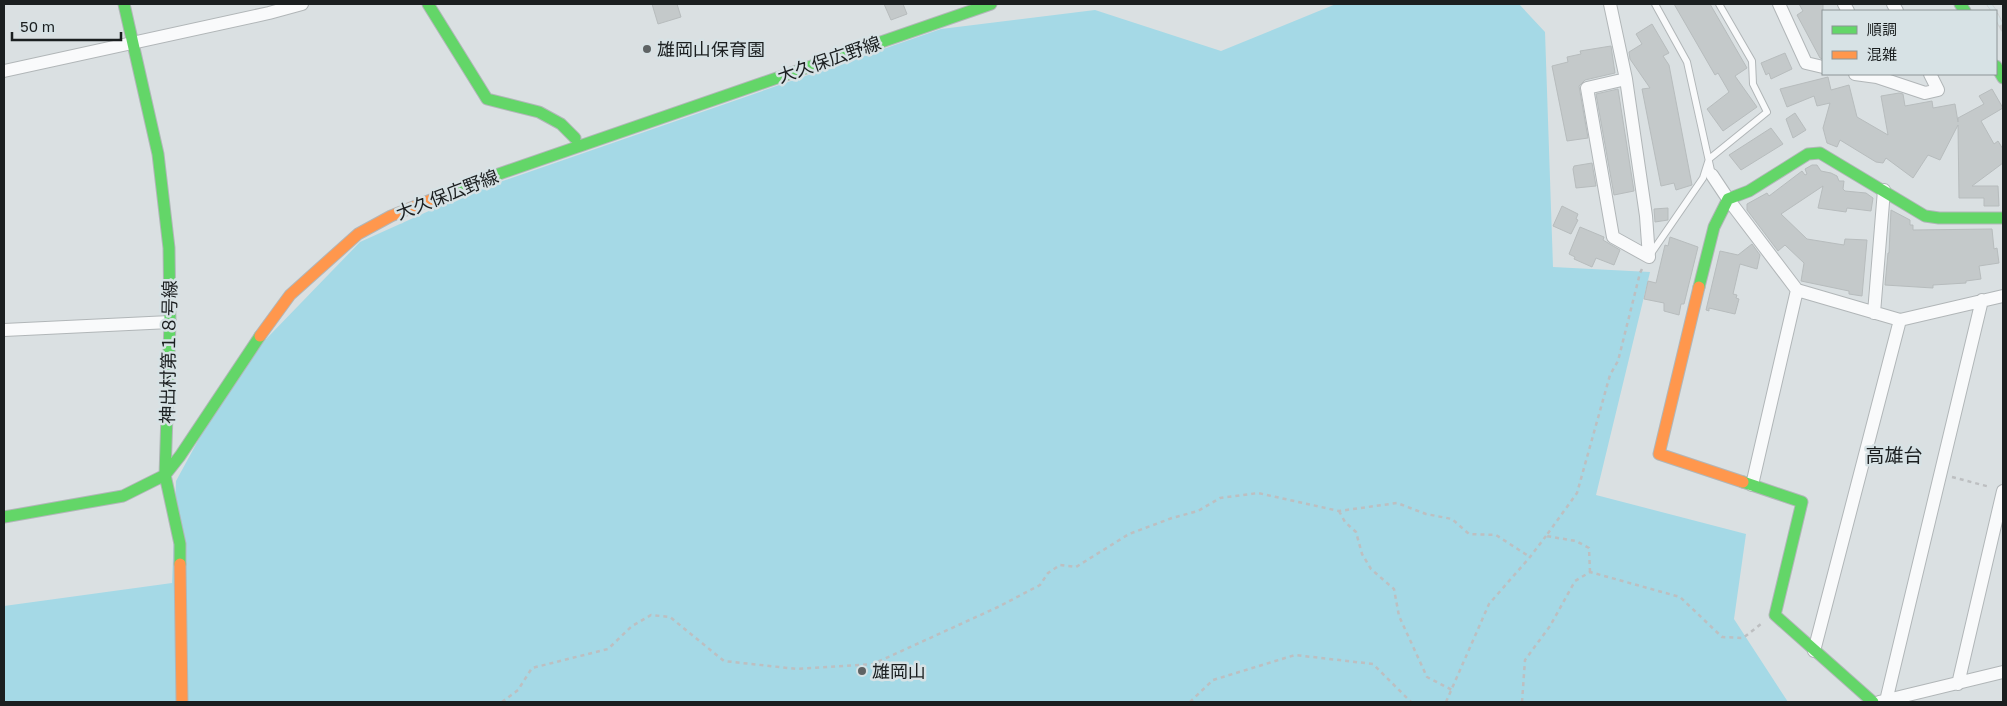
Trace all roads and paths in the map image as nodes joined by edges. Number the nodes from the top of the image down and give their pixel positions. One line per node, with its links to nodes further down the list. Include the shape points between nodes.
1 (124, 4): 10 (street, 神出村第１８号線)
2 (302, 4): 10 (street)
3 (428, 4): 16 (street, via 487,100 539,112 561,124)
4 (991, 4): 9 (street, 大久保広野線)
5 (1610, 4): 15 (street)
6 (1654, 4): 17 (lane, via 1687,62)
7 (1719, 4): 17 (lane, via 1752,61 1754,84 1767,112)
8 (1779, 4): 11 (street, via 1806,63)
9 (976, 6): 16 (street, 大久保広野線)
10 (132, 43): 12 (street); 28 (street, 神出村第１８号線, via 158,154 169,248)
11 (1822, 67)
12 (4, 71)
13 (1877, 75): 14 (street, via 1925,93 1938,90)
14 (1930, 75)
15 (1626, 79): 22 (street); 22 (street, via 1588,88 1613,237)
16 (580, 141): 31 (street, 大久保広野線, via 391,216 358,234 290,295)
17 (1709, 159): 18 (lane); 22 (lane, via 1703,178)
18 (1712, 175): 20 (street)
19 (1884, 190): 20 (street, via 1820,153 1808,154 1749,191); 21 (street, via 1925,216); 26 (street)
20 (1728, 199): 23 (street); 32 (street, via 1714,227 1659,454)
21 (2003, 218)
22 (1649, 257): 36 (path, via 1640,273 1618,361 1610,375 1577,494)
23 (1797, 290): 26 (street); 32 (street)
24 (2003, 296): 25 (street)
25 (1982, 300): 27 (street); 30 (street)
26 (1874, 313): 27 (street)
27 (1900, 320): 40 (street)
28 (170, 322): 29 (street); 31 (street, 神出村第１８号線)
29 (4, 330)
30 (1940, 474): 33 (path); 44 (street)
31 (165, 475): 35 (street, 大久保広野線, via 123,496); 45 (street, 神出村第１８号線, via 180,544)
32 (1752, 486): 39 (street, via 1802,502)
33 (1999, 489): 42 (street)
34 (1339, 511): 37 (path, via 1397,503 1452,519 1469,534 1496,535); 43 (path, via 1356,532 1362,554 1371,569 1394,589 1400,616 1427,677); 46 (path, via 1258,494 1220,498 1198,511 1129,534 1076,567 1060,564 1040,585 873,664 797,669 724,661 670,617 651,615 632,626 608,649 532,668 518,690)
35 (4, 517)
36 (1546, 536): 37 (path); 38 (path, via 1589,548)
37 (1530, 556): 43 (path, via 1489,604)
38 (1590, 572): 39 (path, via 1680,597 1722,637 1743,638); 50 (path, via 1575,580 1550,626 1525,660)
39 (1775, 615): 40 (street)
40 (1814, 651): 51 (street)
41 (2003, 672): 42 (street)
42 (1958, 684): 44 (street)
43 (1452, 690): 49 (path)
44 (1882, 701)
45 (182, 702)
46 (502, 702)
47 (1190, 702): 48 (path, via 1213,680 1295,656 1373,664)
48 (1411, 702)
49 (1446, 702)
50 (1522, 702)
51 (1873, 702)

